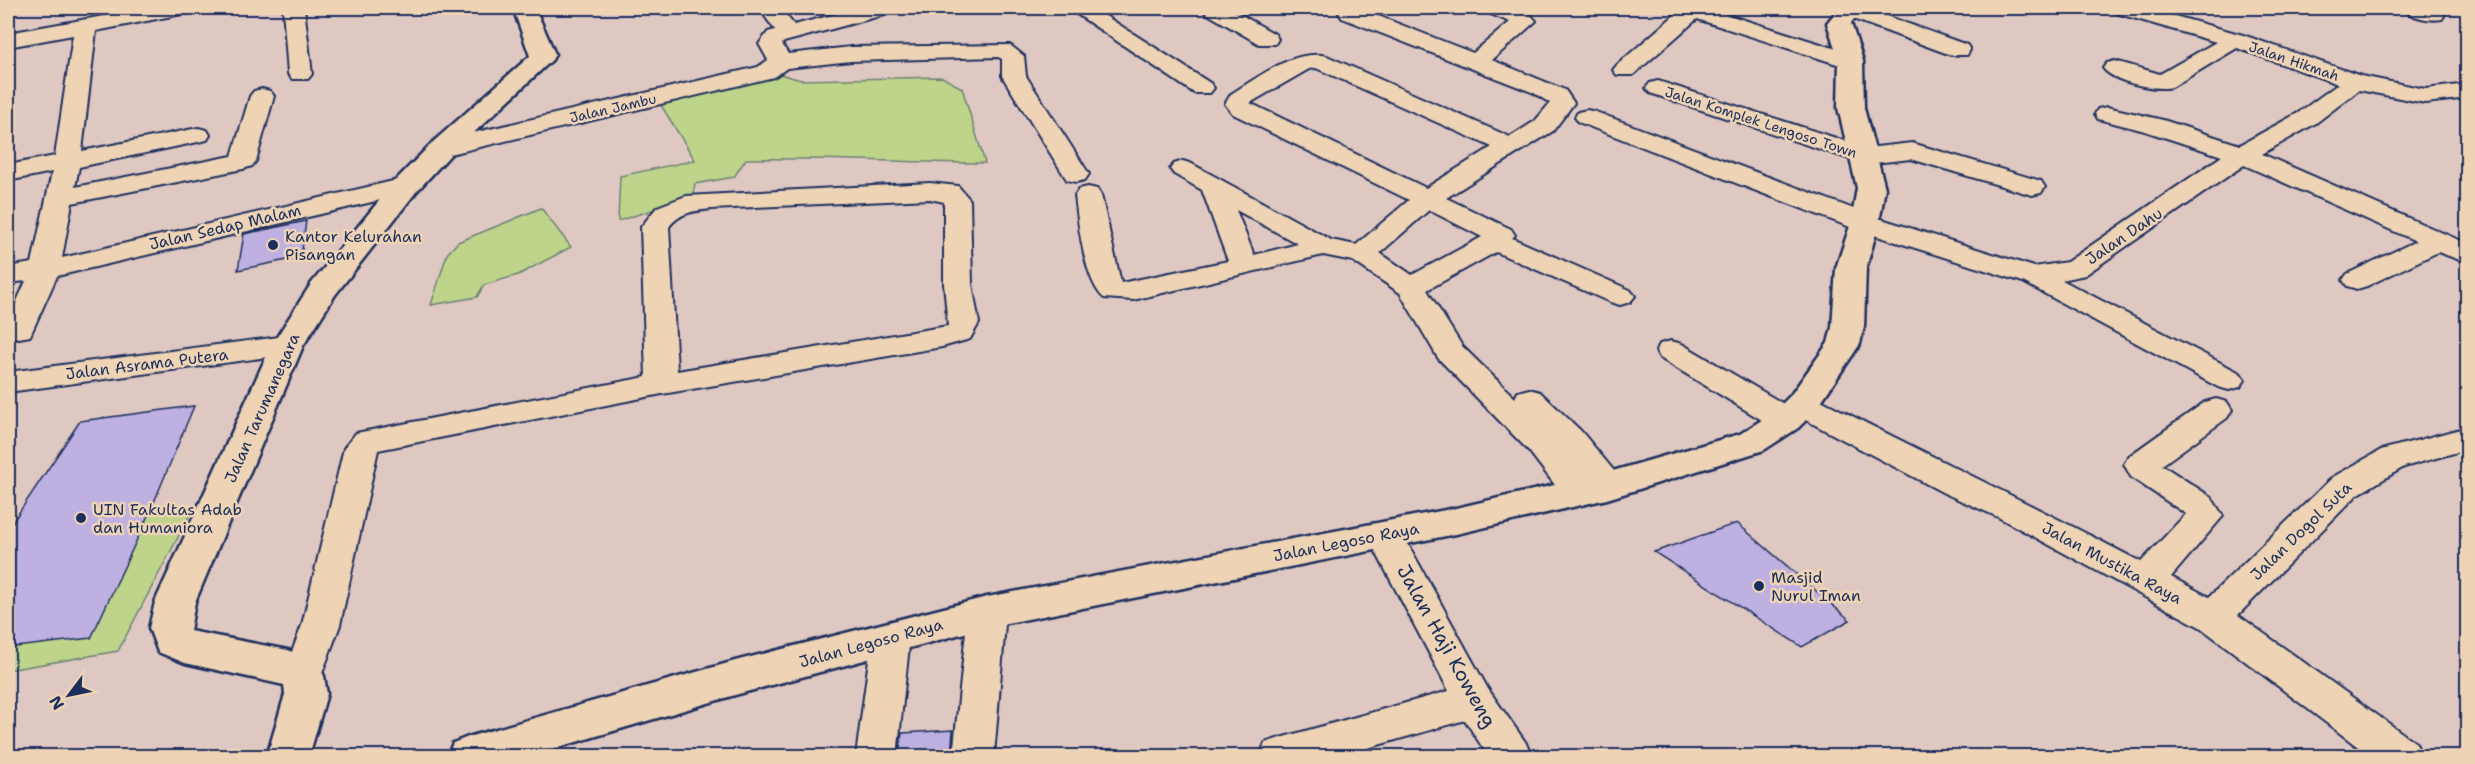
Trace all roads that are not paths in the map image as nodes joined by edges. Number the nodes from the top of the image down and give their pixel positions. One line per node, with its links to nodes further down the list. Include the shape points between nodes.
1 (182, 8): 13 (street)
2 (293, 8): 24 (street)
3 (524, 8): 34 (street, Jalan Tarumanegara, via 543,54 540,60)
4 (769, 8): 14 (street)
5 (1079, 8): 26 (street)
6 (1216, 8): 15 (street)
7 (1496, 8): 19 (street, via 1525,21)
8 (1848, 8): 18 (street); 21 (street, Jalan Legoso Raya, via 1839,23)
9 (2124, 8): 17 (street, Jalan Hikmah)
10 (869, 9): 14 (street)
11 (1690, 9): 21 (street); 23 (street)
12 (1350, 13): 19 (street)
13 (85, 26): 16 (street); 37 (street)
14 (789, 34): 20 (street, via 776,37 770,44)
15 (1267, 39)
16 (8, 40)
17 (2235, 40): 22 (street, via 2164,82 2146,80); 25 (street, Jalan Hikmah)
18 (1959, 50)
19 (1477, 61): 33 (street, via 1557,95 1562,103 1544,126)
20 (781, 62): 34 (street, Jalan Jambu, via 766,72); 51 (street, Jalan Jambu, via 851,54 1002,50 1013,56 1014,76 1082,184 1108,287 1114,292 1133,291)
21 (1851, 62): 35 (street, Jalan Legoso Raya, via 1851,108)
22 (2115, 68)
23 (1626, 70)
24 (300, 74)
25 (2355, 82): 28 (street, Jalan Hikmah, via 2425,96); 36 (street, Jalan Dahu, via 2307,118)
26 (1202, 88)
27 (1658, 88): 35 (street, Jalan Komplek Lengoso Town)
28 (2468, 91)
29 (262, 96): 43 (street, via 243,161)
30 (2107, 114): 36 (street, via 2157,125)
31 (1587, 117): 45 (street, Jalan Dahu)
32 (198, 135): 37 (street)
33 (1512, 147): 44 (street); 44 (street, via 1319,61 1304,62 1239,99 1237,105 1242,109)
34 (442, 148): 41 (street, Jalan Tarumanegara)
35 (1865, 156): 42 (street, via 1912,151); 45 (street, Jalan Legoso Raya, via 1871,188)
36 (2240, 156): 47 (street, via 2364,206); 54 (street, Jalan Dahu, via 2075,269)
37 (66, 162): 39 (street); 43 (street)
38 (1184, 169): 40 (street)
39 (8, 173)
40 (1213, 184): 48 (street); 51 (street)
41 (406, 186): 52 (street, Jalan Sedap Malam); 59 (street, Jalan Tarumanegara, via 345,259)
42 (2032, 187)
43 (59, 198): 52 (street)
44 (1425, 200): 46 (street, via 1498,233 1501,237); 49 (street)
45 (1865, 223): 54 (street, Jalan Dahu); 63 (street, Jalan Legoso Raya, via 1851,268 1844,344)
46 (1495, 241): 56 (street); 57 (street)
47 (2437, 241): 50 (street); 55 (street)
48 (1323, 247): 49 (street); 51 (street)
49 (1362, 254): 56 (street)
50 (2468, 255)
51 (1243, 264)
52 (45, 270): 53 (street, Jalan Sedap Malam); 58 (street)
53 (8, 275)
54 (2033, 276): 67 (street, via 2223,395 2141,464 2199,506 2205,516)
55 (2357, 280)
56 (1411, 287): 65 (street, via 1449,351 1541,443)
57 (1620, 296)
58 (19, 329)
59 (287, 346): 61 (street, Jalan Asrama Putera); 71 (street, Jalan Tarumanegara, via 175,602 169,628 172,641 184,647)
60 (1671, 351): 63 (street, Jalan Mustika Raya)
61 (8, 382)
62 (663, 384): 62 (street, via 655,227 663,213 711,201 930,191 949,192 957,200 958,284 964,323 959,332); 71 (street, via 368,441 361,448 321,625)
63 (1794, 412): 65 (street, Jalan Legoso Raya, via 1752,442); 67 (street, Jalan Mustika Raya)
64 (2468, 438): 69 (street, Jalan Dogol Suta, via 2394,458 2344,486)
65 (1585, 479): 66 (street, Jalan Legoso Raya)
66 (1385, 535): 68 (street, Jalan Legoso Raya); 72 (street, Jalan Haji Koweng)
67 (2146, 580): 69 (street, Jalan Mustika Raya)
68 (987, 612): 70 (street, Jalan Legoso Raya); 76 (street)
69 (2213, 617): 79 (street, Jalan Mustika Raya)
70 (891, 637): 74 (street, Jalan Legoso Raya); 75 (street)
71 (297, 672): 73 (street, via 306,694)
72 (1474, 701): 77 (street); 78 (street, Jalan Haji Koweng)
73 (288, 756)
74 (468, 756)
75 (876, 756)
76 (973, 756)
77 (1280, 756)
78 (1511, 756)
79 (2401, 756)

